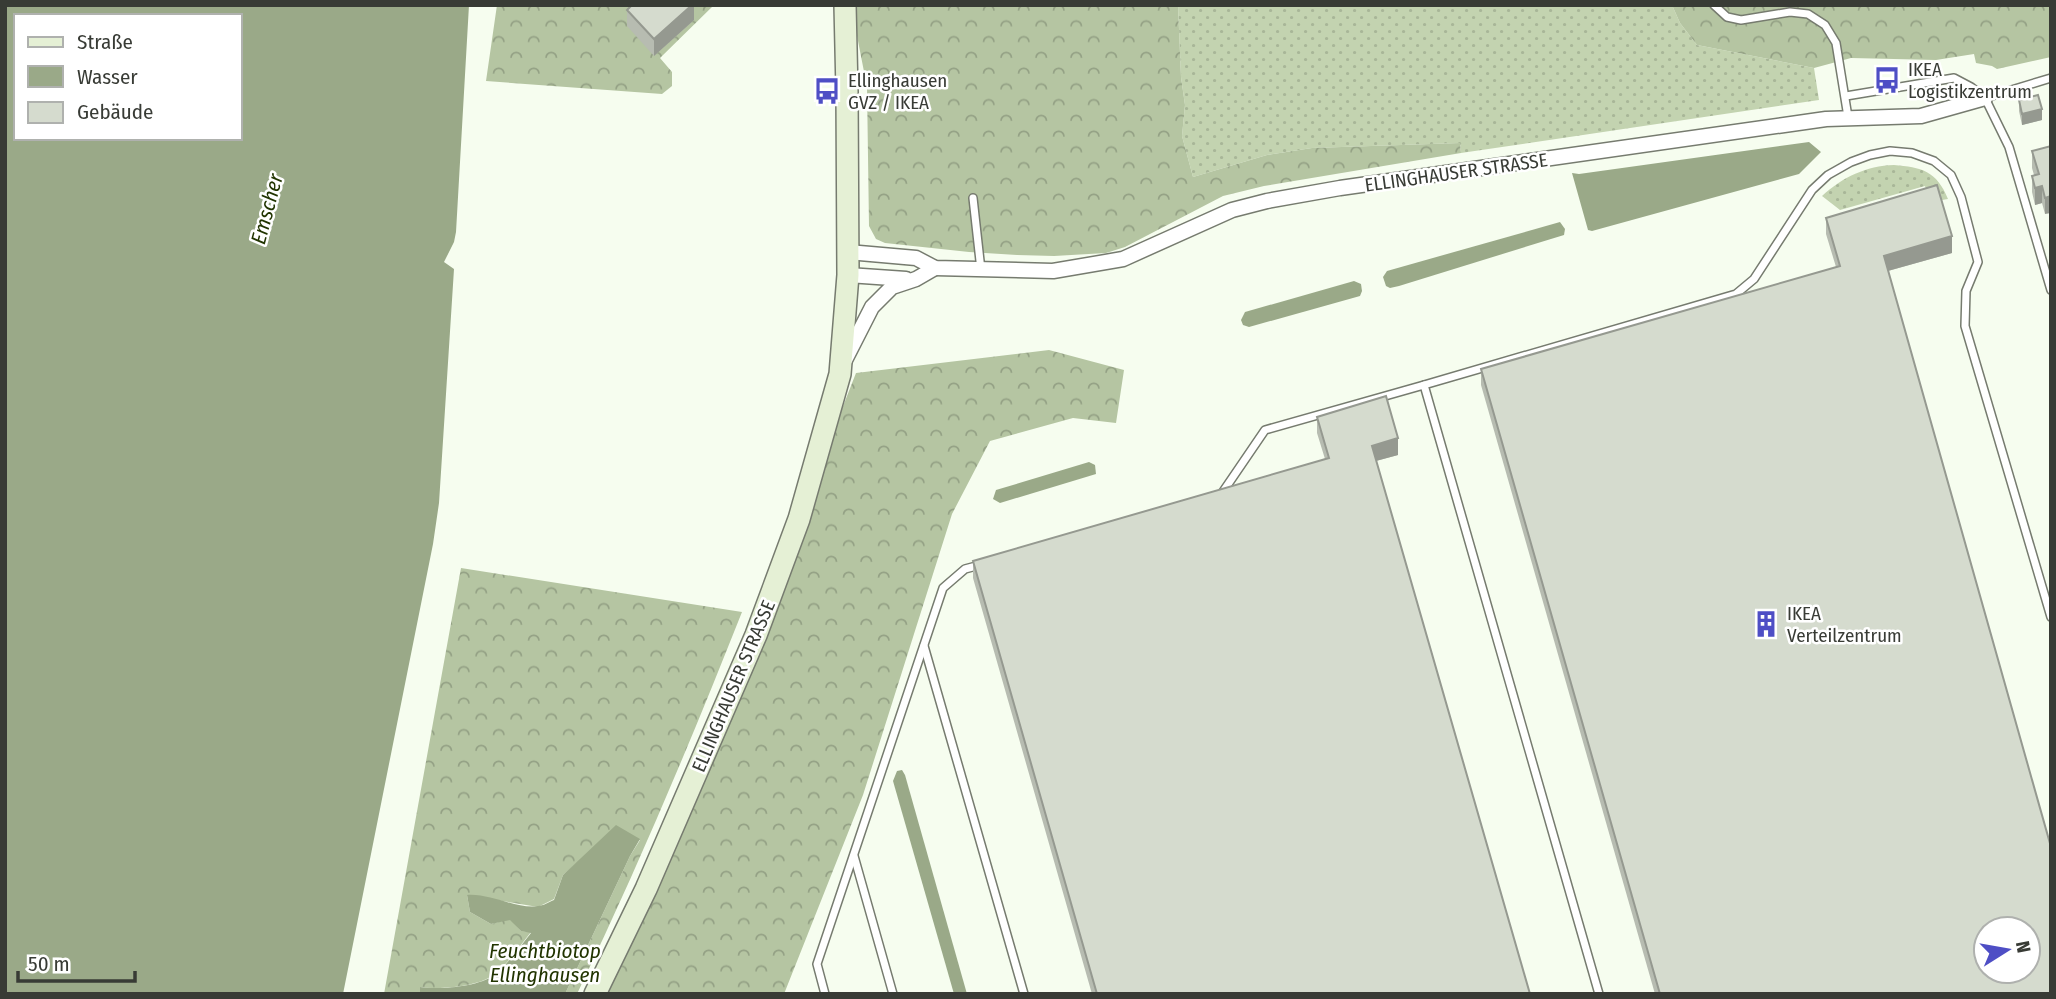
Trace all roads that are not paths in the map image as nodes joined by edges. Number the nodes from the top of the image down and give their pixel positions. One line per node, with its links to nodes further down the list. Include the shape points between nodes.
1 (845, 5): 9 (main road, ELLINGHAUSER STRASSE)
2 (1714, 5): 5 (lane, via 1727,17 1741,20 1790,12 1808,14 1825,25 1836,43)
3 (2049, 79): 4 (lane); 6 (lane)
4 (2051, 91)
5 (1846, 96): 6 (lane, via 1954,78); 7 (lane)
6 (1985, 98): 7 (street, ELLINGHAUSER STRASSE, via 1921,116); 14 (lane, via 2009,147)
7 (1848, 117): 11 (street, ELLINGHAUSER STRASSE, via 1304,194 1232,210 1123,259 1054,271)
8 (973, 198): 11 (lane)
9 (848, 252): 10 (street, ELLINGHAUSER STRASSE, via 916,258); 12 (main road, ELLINGHAUSER STRASSE)
10 (935, 268): 11 (street, ELLINGHAUSER STRASSE); 13 (street, ELLINGHAUSER STRASSE)
11 (981, 271)
12 (848, 275): 13 (street, ELLINGHAUSER STRASSE); 15 (main road, ELLINGHAUSER STRASSE)
13 (912, 279): 15 (street, ELLINGHAUSER STRASSE, via 892,287 872,307)
14 (2051, 290)
15 (841, 367): 22 (main road, ELLINGHAUSER STRASSE, via 799,519 756,635 646,889)
16 (1424, 385): 17 (lane, via 1265,430 1220,496); 19 (lane, via 1736,294 1754,279 1812,190 1828,175 1850,162 1890,151 1934,161 1951,175 1961,197 1978,262 1966,290 1965,326); 26 (lane)
17 (1207, 500)
18 (992, 562): 20 (lane, via 965,569 943,588)
19 (2051, 617)
20 (924, 646): 21 (lane); 25 (lane)
21 (854, 855): 23 (lane, via 817,964); 24 (lane)
22 (595, 994)
23 (825, 994)
24 (893, 994)
25 (1024, 994)
26 (1600, 994)

